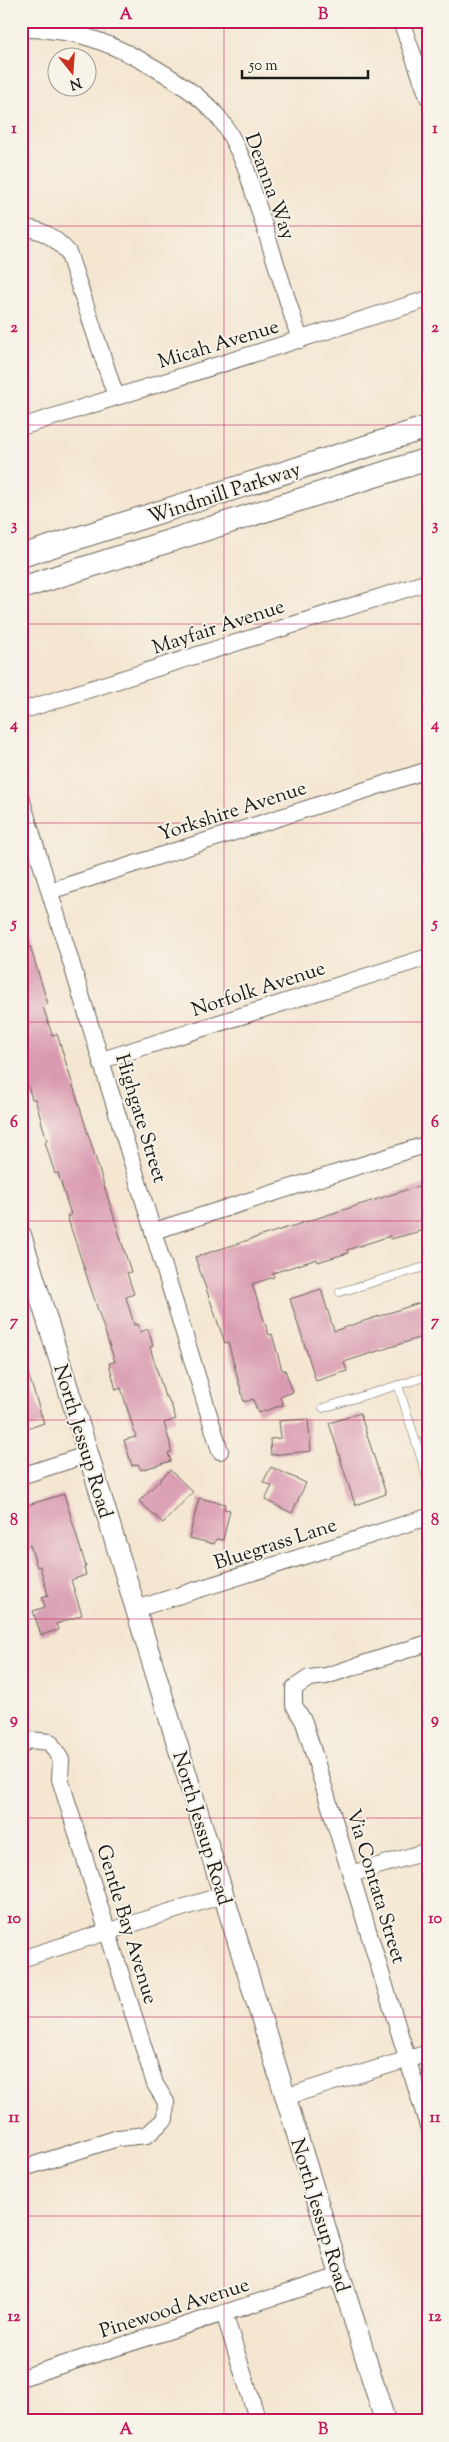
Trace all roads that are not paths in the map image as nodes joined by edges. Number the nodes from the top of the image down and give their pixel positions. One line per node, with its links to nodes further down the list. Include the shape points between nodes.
1 (401, 21): 3 (street)
2 (21, 29): 6 (street, Deanna Way, via 75,34 100,42 181,84 219,118 245,165)
3 (428, 97)
4 (21, 228): 7 (street, via 53,236 68,252)
5 (428, 299): 6 (street, Micah Avenue)
6 (300, 340): 7 (street, Micah Avenue)
7 (116, 397): 8 (street, Micah Avenue)
8 (21, 427)
9 (428, 427): 11 (main road, Windmill Parkway)
10 (428, 459): 13 (main road, Windmill Parkway)
11 (21, 556)
12 (428, 582): 14 (street, Mayfair Avenue)
13 (21, 588)
14 (21, 710)
15 (428, 770): 17 (street, Yorkshire Avenue)
16 (21, 798): 17 (street, Highgate Street)
17 (50, 891): 19 (street, Highgate Street)
18 (428, 957): 19 (street, Norfolk Avenue)
19 (102, 1060): 21 (street, Highgate Street)
20 (428, 1144): 21 (street)
21 (154, 1231): 29 (street, Highgate Street)
22 (21, 1235): 24 (street, North Jessup Road)
23 (428, 1266): 25 (lane)
24 (26, 1268): 30 (street, North Jessup Road)
25 (340, 1292)
26 (428, 1376): 27 (lane)
27 (398, 1385): 28 (lane); 32 (lane)
28 (324, 1408)
29 (220, 1451)
30 (89, 1454): 31 (street); 34 (street, North Jessup Road)
31 (21, 1476)
32 (428, 1480)
33 (428, 1517): 34 (street, Bluegrass Lane)
34 (136, 1609): 39 (street, North Jessup Road)
35 (428, 1643): 38 (street, Via Contata Street, via 326,1676 309,1678 294,1688 294,1705 304,1722)
36 (21, 1745): 40 (street, Gentle Bay Avenue, via 29,1740 50,1742 60,1760 60,1779)
37 (428, 1851): 38 (street)
38 (351, 1874): 43 (street, Via Contata Street)
39 (223, 1895): 40 (street); 44 (street, North Jessup Road)
40 (108, 1931): 41 (street); 46 (street, Gentle Bay Avenue, via 155,2084 166,2102 165,2119 147,2135 118,2138)
41 (21, 1959)
42 (428, 2053): 43 (street)
43 (408, 2059): 44 (street); 45 (street, Via Contata Street)
44 (285, 2097): 47 (street, North Jessup Road)
45 (428, 2126)
46 (21, 2169)
47 (340, 2276): 48 (street, Pinewood Avenue); 51 (street, North Jessup Road)
48 (224, 2313): 49 (street, Pinewood Avenue); 50 (street)
49 (21, 2378)
50 (258, 2421)
51 (385, 2421)

